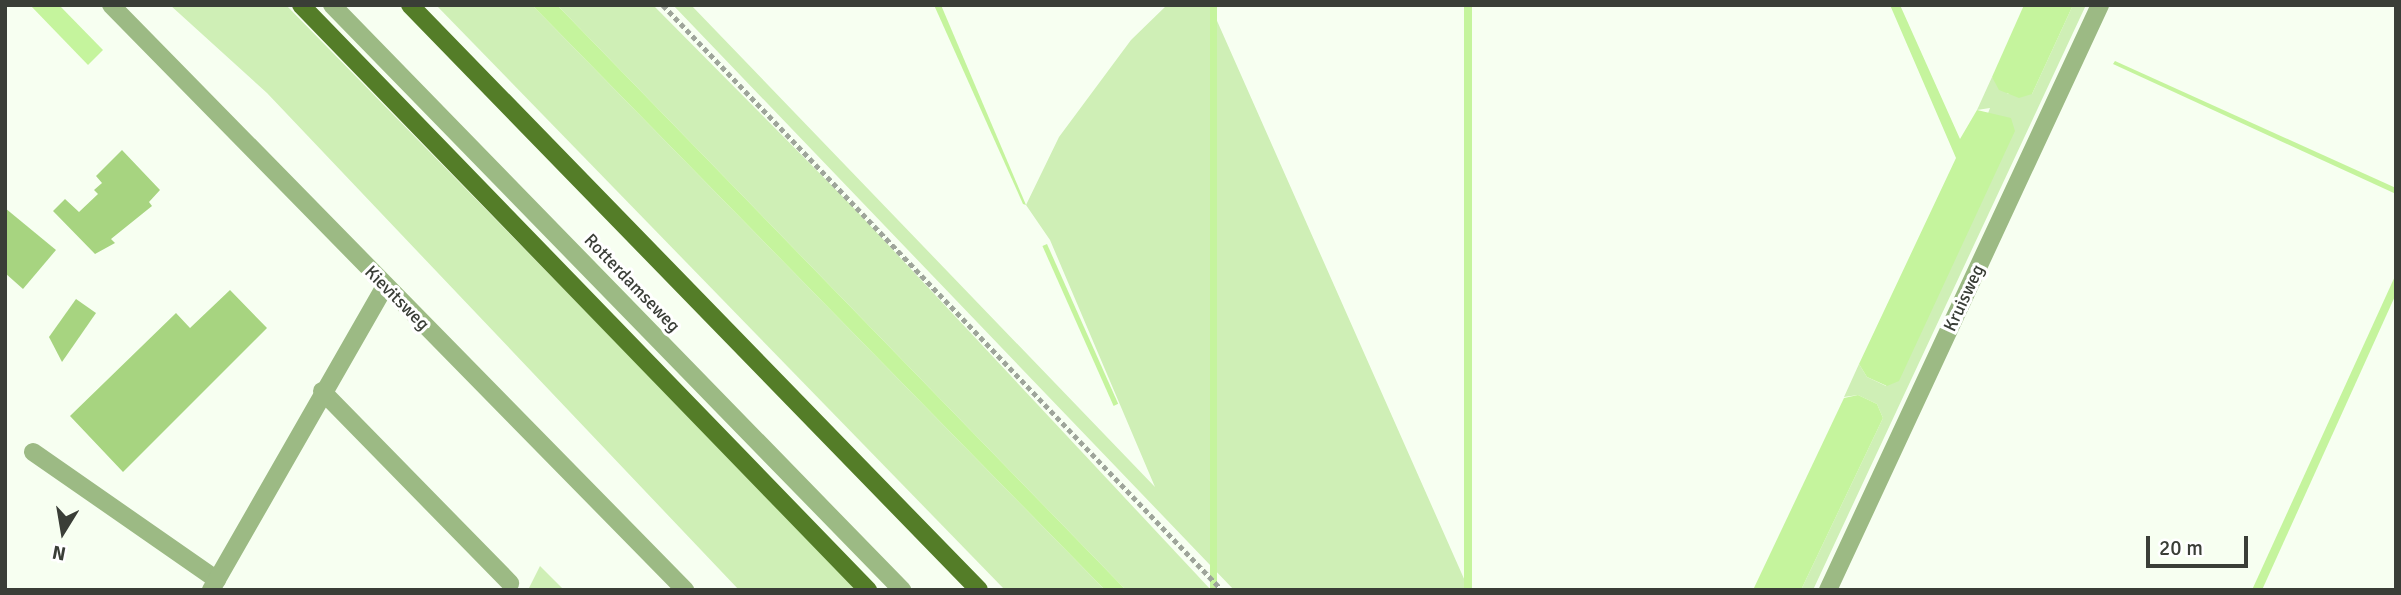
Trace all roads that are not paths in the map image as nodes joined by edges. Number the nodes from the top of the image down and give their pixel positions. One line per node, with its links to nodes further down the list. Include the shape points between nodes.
1 (111, 5): 6 (street, Kievitsweg)
2 (301, 5): 12 (main road)
3 (332, 5): 13 (street, Rotterdamseweg)
4 (410, 5): 14 (main road, Rotterdamseweg)
5 (2101, 5): 15 (street, Kruisweg)
6 (385, 286): 7 (street); 11 (street, Kievitsweg)
7 (322, 391): 9 (street); 10 (street)
8 (33, 453): 10 (street)
9 (510, 583)
10 (214, 585)
11 (685, 590)
12 (868, 590)
13 (902, 590)
14 (979, 590)
15 (1828, 590)

